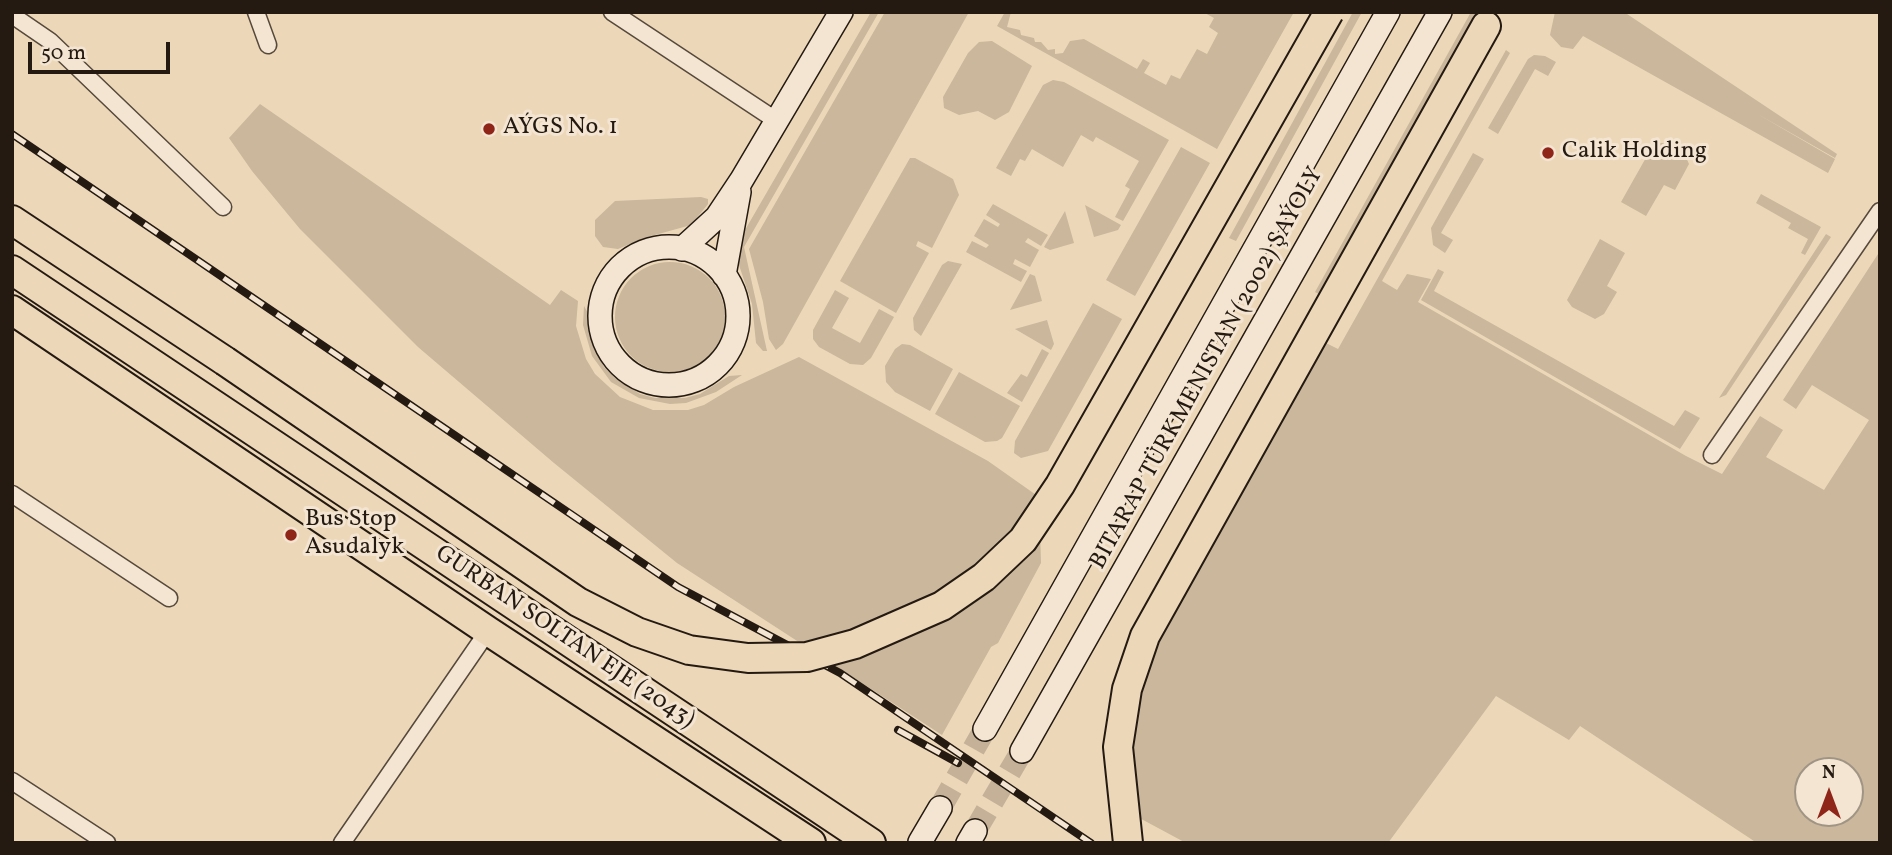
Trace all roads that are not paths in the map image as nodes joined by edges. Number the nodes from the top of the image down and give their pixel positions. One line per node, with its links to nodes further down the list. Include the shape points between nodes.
1 (256, 12): 9 (street)
2 (612, 12): 10 (street)
3 (841, 12): 10 (main road)
4 (1329, 12): 14 (highway, bridge, via 1060,485 1023,540 984,577 942,606 855,644 807,657 748,659 690,650 637,632 578,602)
5 (1388, 12): 23 (main road, BITARAP TÜRKMENISTAN (2002) ŞAÝOLY)
6 (1440, 12): 24 (main road, BITARAP TÜRKMENISTAN (2002) ŞAÝOLY)
7 (12, 15): 12 (street, via 50,41)
8 (1489, 19): 32 (highway, via 1145,636 1127,689 1119,737)
9 (268, 46)
10 (777, 121): 11 (main road)
11 (741, 181): 15 (main road, via 717,217); 17 (main road)
12 (223, 207)
13 (1880, 211): 19 (street)
14 (12, 220)
15 (682, 249): 17 (main road, via 706,258); 17 (main road, via 657,249 633,258 607,286 601,310 603,335 614,358 633,374 657,384 682,384 706,375 724,358 738,323 736,298)
16 (12, 270): 31 (highway, GURBAN SOLTAN EJE (2043))
17 (724, 275)
18 (12, 310): 22 (highway, GURBAN SOLTAN EJE (2043))
19 (1712, 455)
20 (12, 494): 21 (street)
21 (169, 598)
22 (488, 631): 29 (street); 30 (highway, GURBAN SOLTAN EJE (2043))
23 (985, 729)
24 (1023, 751)
25 (12, 781): 28 (street)
26 (940, 808): 27 (main road)
27 (920, 842)
28 (107, 843)
29 (342, 843)
30 (811, 843)
31 (871, 843)
32 (1128, 843)

